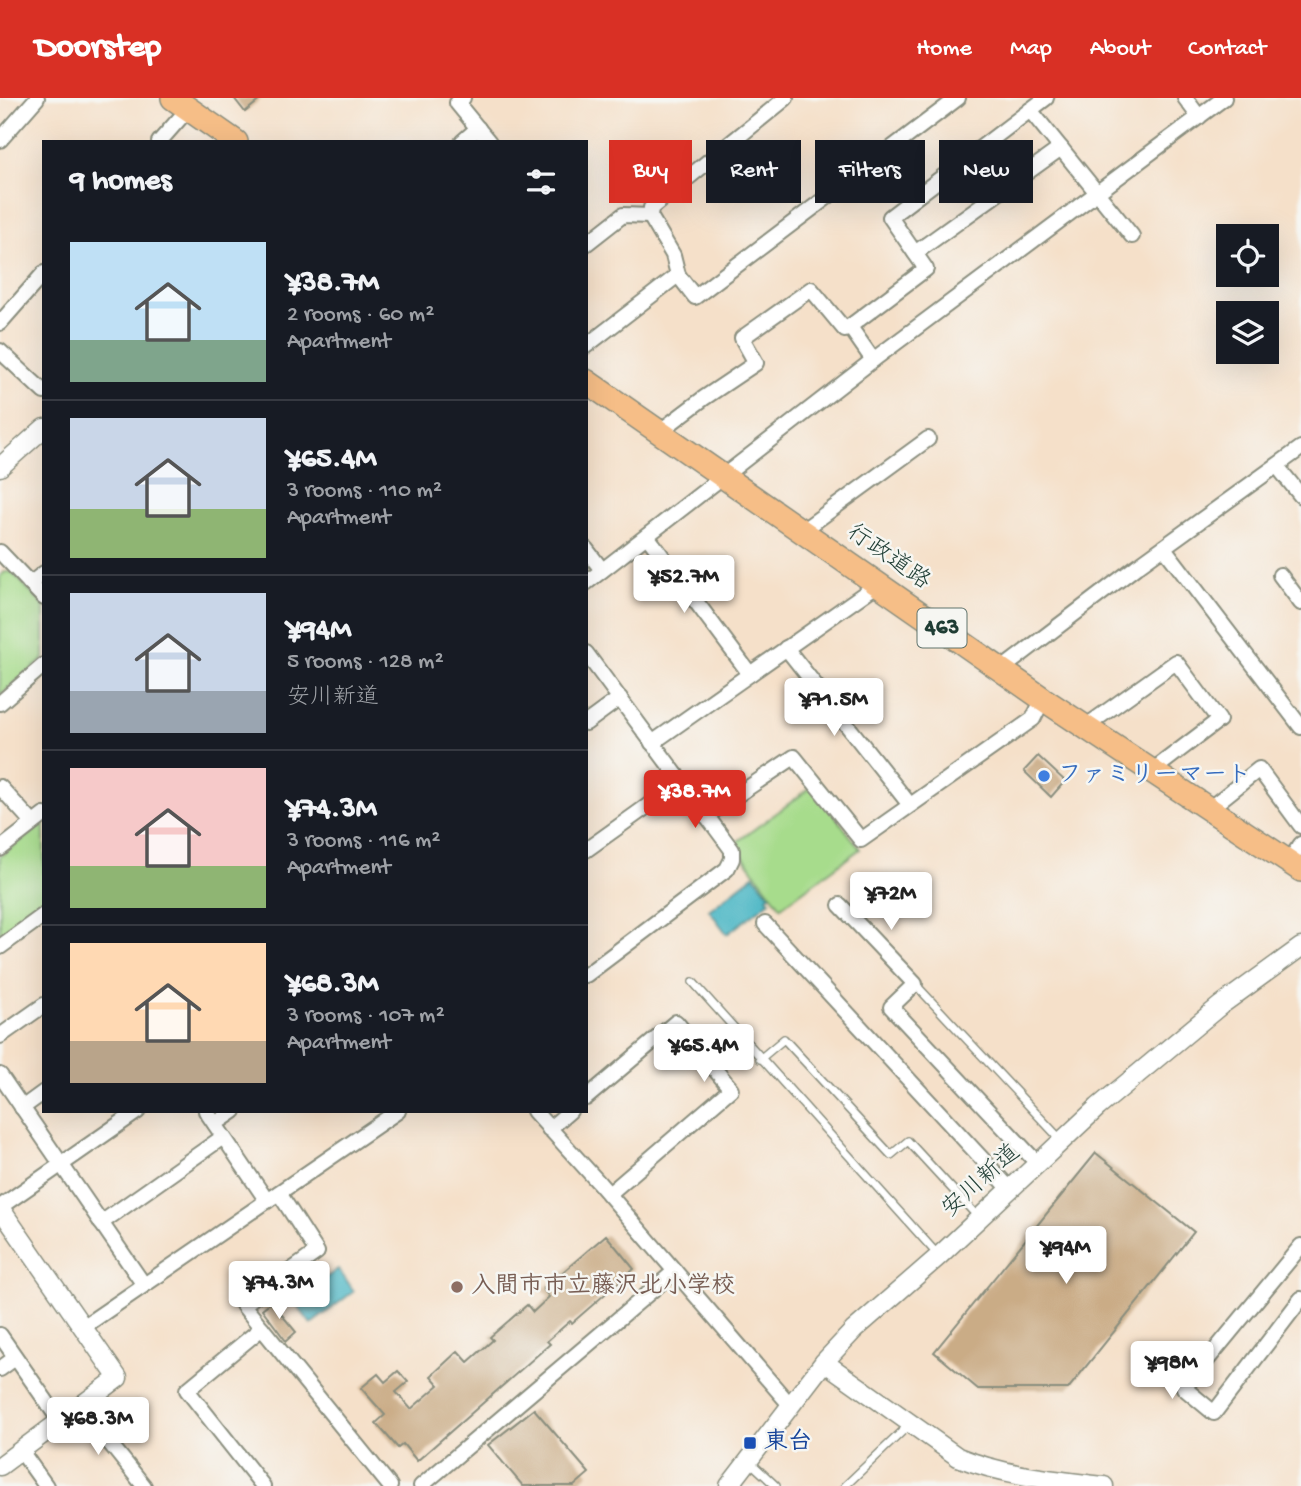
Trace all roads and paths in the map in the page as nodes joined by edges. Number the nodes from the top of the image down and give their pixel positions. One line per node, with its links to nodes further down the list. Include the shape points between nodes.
1 (37, 98): 12 (street)
2 (463, 98): 11 (street, via 457,103)
3 (786, 98): 19 (street, via 651,208)
4 (958, 98): 24 (street, via 695,297)
5 (1046, 98): 9 (street)
6 (1185, 98): 10 (street)
7 (1224, 98): 10 (street)
8 (181, 103): 13 (street); 14 (highway)
9 (1030, 110): 17 (street); 22 (street, via 890,217)
10 (1199, 117): 18 (street)
11 (478, 128): 15 (street); 16 (street)
12 (0, 140)
13 (160, 140)
14 (233, 140)
15 (464, 140)
16 (487, 140)
17 (1061, 148): 18 (street); 22 (street)
18 (1097, 193): 20 (street); 29 (street)
19 (650, 216): 21 (street, via 623,215); 24 (street, via 673,256)
20 (1132, 236)
21 (588, 242)
22 (915, 253): 26 (street, via 926,269)
23 (42, 275): 25 (street)
24 (678, 275): 27 (street)
25 (0, 323)
26 (850, 327): 29 (street); 33 (street, via 845,330 811,289 742,338 756,363)
27 (588, 344)
28 (0, 351): 31 (street)
29 (873, 360): 38 (street)
30 (588, 382): 33 (highway, 行政道路 / 463)
31 (42, 390)
32 (42, 430): 37 (street)
33 (659, 432): 38 (highway, 行政道路 / 463)
34 (928, 439): 40 (street)
35 (1301, 448): 36 (street)
36 (1277, 466): 39 (street); 42 (street)
37 (0, 467)
38 (723, 477): 40 (highway, 行政道路 / 463); 41 (street)
39 (1301, 496)
40 (802, 531): 50 (highway, 行政道路 / 463)
41 (646, 536): 45 (street); 57 (street)
42 (1164, 548): 56 (street); 63 (street)
43 (588, 552): 45 (street)
44 (3, 559): 49 (street)
45 (602, 570): 48 (street)
46 (42, 575): 49 (street)
47 (1280, 575): 52 (street)
48 (588, 581)
49 (30, 584): 51 (street)
50 (878, 584): 53 (street); 56 (highway, 行政道路 / 463)
51 (42, 596)
52 (1301, 603)
53 (786, 648): 57 (street); 68 (street)
54 (588, 656): 58 (street)
55 (42, 667): 60 (street)
56 (1002, 668): 59 (highway, 行政道路 / 463)
57 (750, 674): 64 (street)
58 (620, 698): 61 (street); 64 (street)
59 (1043, 699): 62 (highway, 行政道路 / 463); 68 (street, via 1033,719)
60 (0, 702)
61 (588, 722)
62 (1085, 727): 65 (highway, 行政道路 / 463); 65 (street, via 1175,662 1219,720)
63 (1301, 727)
64 (652, 743): 66 (street)
65 (1152, 771): 69 (highway, 行政道路 / 463)
66 (681, 782): 70 (street); 74 (street)
67 (0, 787): 71 (street)
68 (910, 805): 70 (street, via 861,840 794,757)
69 (1209, 809): 72 (street, via 1259,769); 75 (highway, 行政道路 / 463)
70 (706, 816): 81 (street, via 732,850 727,869)
71 (38, 819): 73 (street)
72 (1301, 826)
73 (0, 849)
74 (588, 849)
75 (1297, 858)
76 (841, 905): 83 (street)
77 (42, 916): 79 (street)
78 (765, 924): 102 (street)
79 (0, 947)
80 (1301, 947): 99 (street, 安川新道, via 1160,1054)
81 (588, 973)
82 (693, 982): 86 (lane)
83 (915, 984): 99 (lane); 100 (street, via 891,1007)
84 (42, 1006): 85 (street)
85 (0, 1036)
86 (760, 1059): 106 (lane, via 784,1039 891,1155 908,1141); 109 (lane)
87 (0, 1075): 90 (street)
88 (42, 1093): 90 (street)
89 (588, 1096): 103 (street, via 676,1022 731,1089)
90 (22, 1108): 101 (street)
91 (135, 1113): 101 (street)
92 (207, 1113): 98 (street)
93 (232, 1113): 98 (street)
94 (395, 1113): 104 (street)
95 (536, 1113): 97 (street)
96 (568, 1113): 97 (street)
97 (550, 1129): 103 (street)
98 (219, 1130): 104 (street); 107 (street)
99 (1062, 1141): 100 (street, 安川新道)
100 (1038, 1164): 102 (street, 安川新道)
101 (61, 1165): 105 (street); 107 (street)
102 (1010, 1189): 106 (street, 安川新道)
103 (609, 1194): 110 (street)
104 (273, 1197): 111 (street); 114 (street, via 317,1252 243,1305)
105 (0, 1208): 113 (street)
106 (979, 1218): 109 (street, 安川新道)
107 (102, 1223): 111 (street)
108 (1301, 1246): 112 (street, via 1184,1388 1214,1413)
109 (939, 1256): 117 (street, 安川新道, via 853,1330)
110 (675, 1271): 120 (street); 126 (street)
111 (144, 1285): 113 (street)
112 (1301, 1299)
113 (83, 1327): 119 (street, via 118,1378)
114 (262, 1328): 129 (street, via 187,1390); 130 (street)
115 (0, 1335): 116 (street)
116 (15, 1358): 118 (street); 121 (street)
117 (824, 1362): 120 (street, 安川新道); 122 (street)
118 (0, 1369)
119 (80, 1406): 121 (street); 128 (street)
120 (791, 1406): 124 (street, 安川新道)
121 (60, 1421): 123 (street)
122 (910, 1424): 133 (lane); 134 (street, via 979,1466)
123 (21, 1451): 125 (street); 127 (street)
124 (749, 1461): 131 (street, 安川新道); 132 (lane)
125 (0, 1466)
126 (425, 1485)
127 (46, 1486)
128 (144, 1486)
129 (263, 1486)
130 (390, 1486)
131 (729, 1486)
132 (776, 1486)
133 (845, 1486)
134 (1104, 1486)

